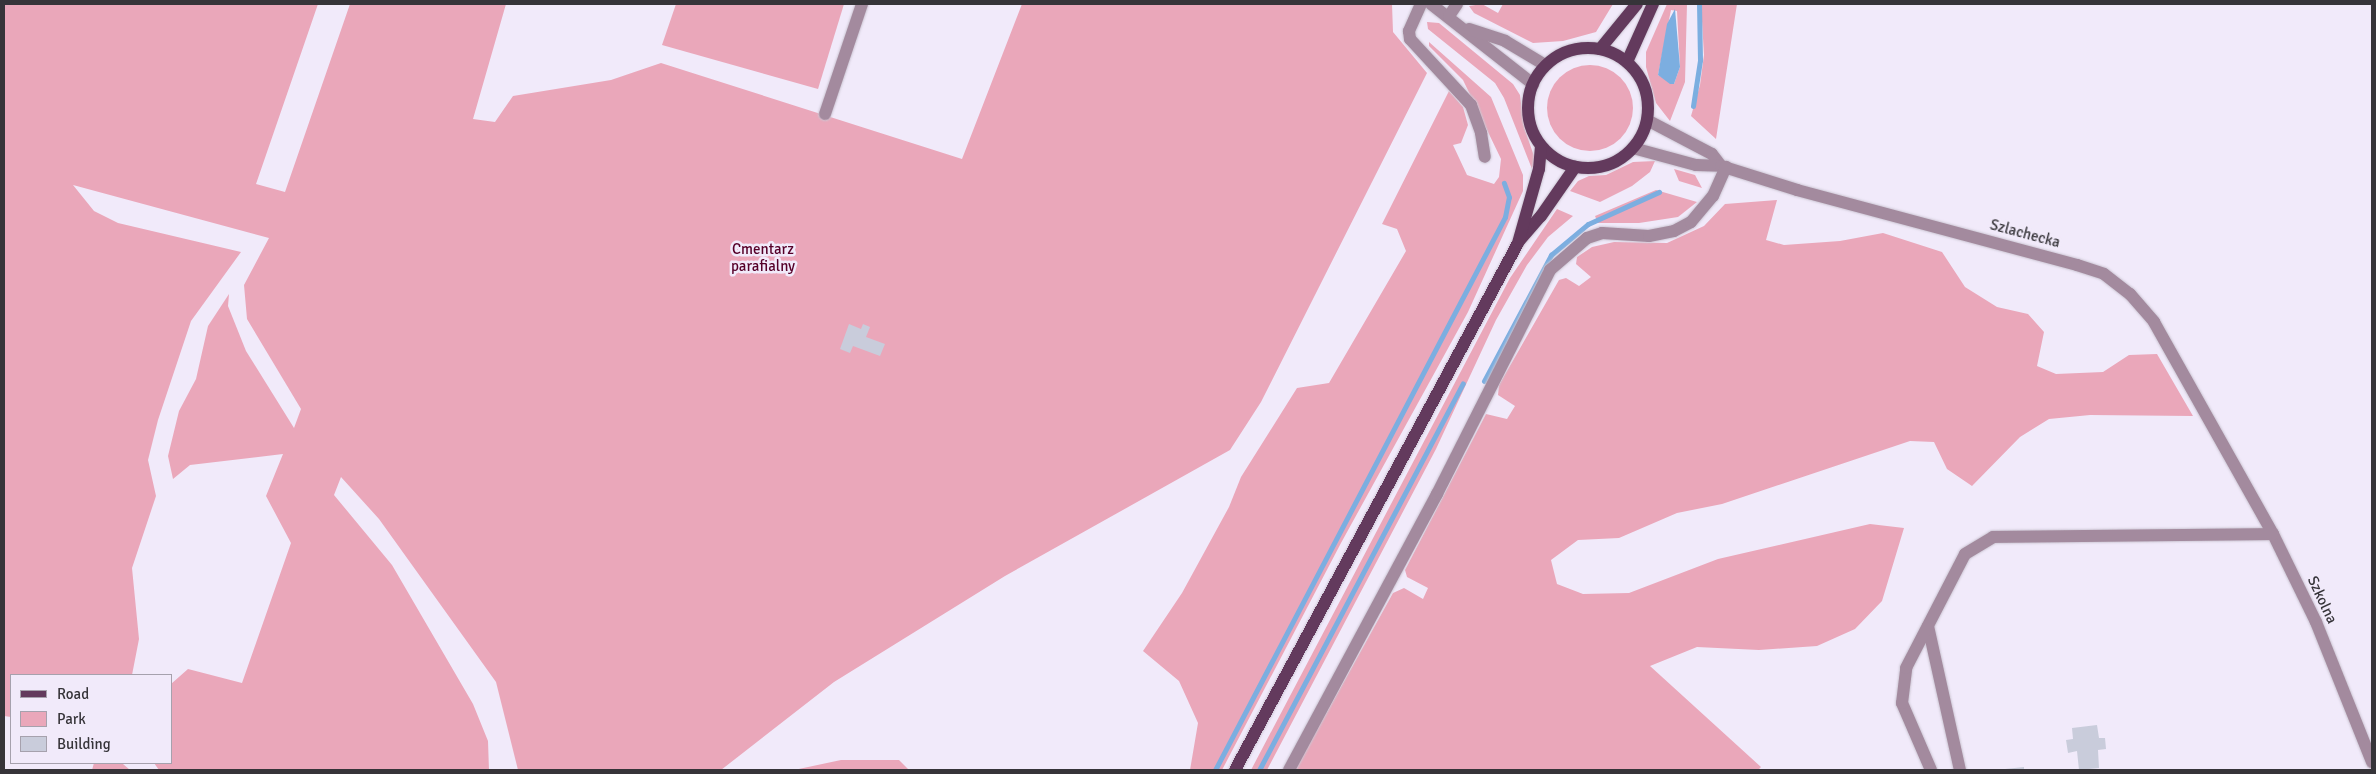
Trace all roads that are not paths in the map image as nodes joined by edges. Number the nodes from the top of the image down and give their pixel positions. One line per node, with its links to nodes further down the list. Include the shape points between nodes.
1 (862, 4): 13 (street)
2 (1421, 4): 17 (street, via 1409,31 1410,39 1471,105)
3 (1431, 4): 7 (street)
4 (1457, 4): 7 (street)
5 (1637, 4): 9 (main road)
6 (1654, 4): 10 (main road)
7 (1449, 16): 8 (street)
8 (1464, 27): 11 (street, via 1506,41); 12 (street, via 1499,60)
9 (1600, 49): 10 (main road); 11 (main road, via 1570,50)
10 (1627, 62): 14 (main road, via 1645,88)
11 (1545, 65): 12 (main road)
12 (1533, 84): 15 (main road, via 1528,116)
13 (825, 114)
14 (1647, 120): 16 (main road); 19 (street, Szlachecka, via 1712,154)
15 (1541, 146): 18 (main road, via 1556,159); 20 (main road, via 1539,170)
16 (1633, 148): 18 (main road, via 1607,165); 19 (street, Szlachecka, via 1696,165)
17 (1485, 157)
18 (1575, 167): 20 (main road)
19 (1724, 167): 21 (street, Szlachecka, via 2104,274 2130,294 2154,322); 26 (street, via 1713,196 1691,222 1674,231 1649,236 1602,233 1587,238 1550,270 1437,494)
20 (1518, 243): 25 (main road)
21 (2230, 458): 22 (street, Szkolna)
22 (2273, 534): 23 (street, via 1993,537 1965,554); 24 (street, Szkolna, via 2316,622)
23 (1928, 626): 27 (street, via 1906,668 1902,703); 28 (street)
24 (2372, 762)
25 (1235, 770)
26 (1289, 770)
27 (1931, 770)
28 (1960, 770)

